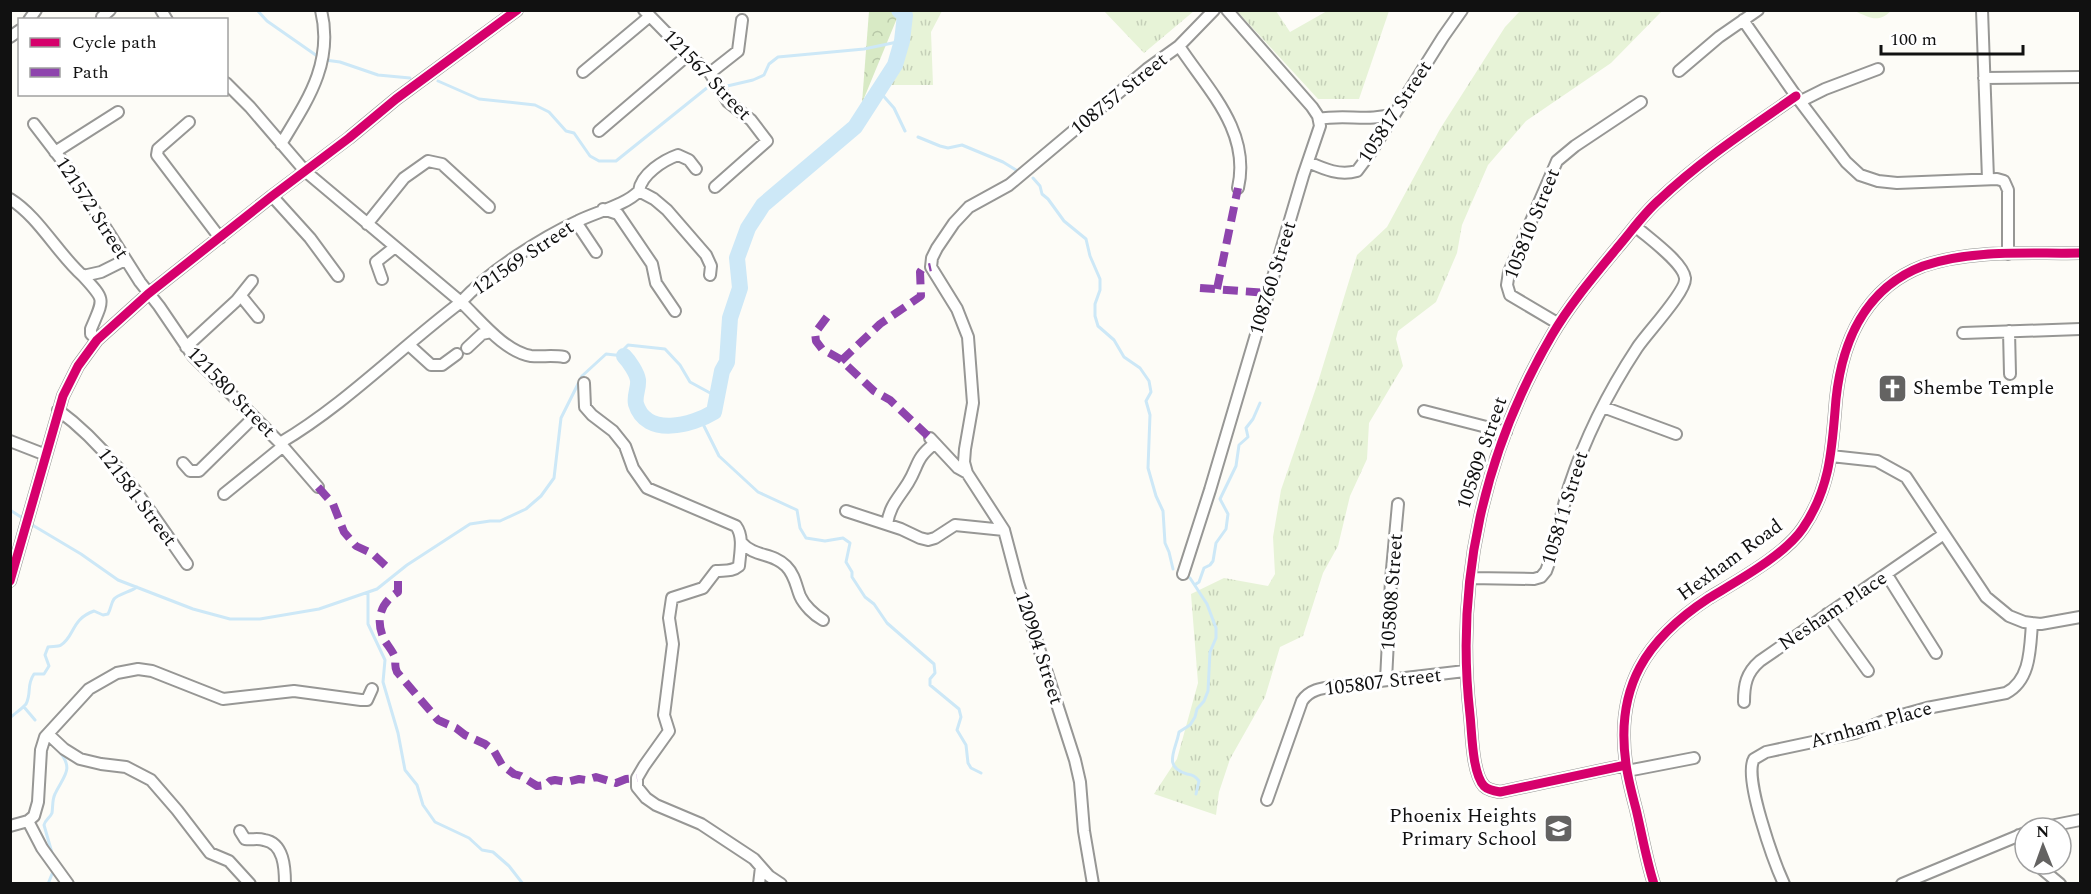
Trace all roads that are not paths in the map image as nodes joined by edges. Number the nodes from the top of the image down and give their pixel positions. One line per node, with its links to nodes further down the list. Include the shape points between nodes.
1 (321, 10): 27 (street, via 324,33 320,72)
2 (1214, 10): 10 (street, 108757 Street)
3 (1227, 10): 23 (street)
4 (1462, 10): 22 (street, 105817 Street)
5 (1982, 10): 17 (street)
6 (511, 12): 31 (street)
7 (647, 13): 11 (street, 121567 Street); 14 (street)
8 (1749, 14): 13 (street); 19 (street)
9 (742, 20): 15 (street, via 738,51)
10 (1179, 46): 34 (street, via 1217,99 1239,146 1242,162); 83 (street, 108757 Street, via 1009,185 969,207 932,258 931,267 969,337 973,403 965,449)
11 (688, 55): 15 (street, 121567 Street); 26 (street)
12 (1878, 69): 19 (street, 105809 Street)
13 (1679, 71)
14 (583, 72)
15 (710, 73): 33 (street, 121567 Street, via 728,102 751,120 767,141)
16 (2080, 77): 17 (street)
17 (1984, 78): 32 (street)
18 (228, 85): 27 (street, 121569 Street)
19 (1799, 98): 32 (street, via 1846,162 1869,179 1897,183); 42 (street, 105809 Street, via 1708,157 1657,201)
20 (1641, 102): 59 (street, 105810 Street, via 1557,161 1509,272 1510,295)
21 (118, 112): 28 (street)
22 (1394, 114): 23 (street); 29 (street, 105817 Street, via 1357,171 1329,171)
23 (1319, 119): 29 (street, 108760 Street)
24 (189, 122): 43 (street, via 158,149 157,155)
25 (34, 124): 28 (street, 121572 Street)
26 (599, 131)
27 (280, 144): 31 (street, 121569 Street)
28 (55, 152): 48 (street, 121572 Street)
29 (1308, 162): 93 (street, 108760 Street)
30 (696, 169): 35 (street, via 678,155 665,160 639,186)
31 (305, 171): 36 (street); 41 (street, 121569 Street)
32 (1988, 179): 46 (street, via 2004,181 2008,190)
33 (715, 187)
34 (1238, 188)
35 (639, 191): 39 (street, 121569 Street, via 632,199); 49 (street, via 667,210 706,255)
36 (272, 196): 43 (street); 51 (street)
37 (10, 199): 50 (street)
38 (489, 207): 41 (street, via 442,164 428,160 404,178)
39 (603, 209): 40 (street, 121569 Street); 57 (street, via 618,214 652,264 656,283)
40 (576, 222): 45 (street); 56 (street, 121569 Street, via 495,272)
41 (368, 224): 44 (street, 121569 Street)
42 (1635, 226): 59 (street, 105809 Street); 72 (street, 105811 Street, via 1679,266 1685,284 1641,341)
43 (220, 238): 54 (street)
44 (394, 247): 52 (street, via 376,262); 56 (street, 121569 Street)
45 (596, 252)
46 (2008, 254): 47 (street, Hexham Road); 81 (street, Hexham Road, via 1969,256 1922,267 1883,292 1866,310 1847,344 1841,366)
47 (2080, 254)
48 (125, 260): 50 (street); 54 (street, 121572 Street)
49 (710, 275)
50 (82, 276): 64 (street, via 101,298 90,332)
51 (338, 276)
52 (382, 279)
53 (252, 281): 55 (street)
54 (148, 294): 64 (street); 66 (street, 121580 Street)
55 (241, 296): 58 (street); 66 (street)
56 (461, 302): 62 (street); 65 (street)
57 (675, 311)
58 (258, 317)
59 (1559, 324): 76 (street, 105809 Street, via 1520,396)
60 (2080, 329): 61 (street)
61 (2009, 331): 63 (street); 70 (street)
62 (491, 332): 67 (street, via 482,334); 69 (street, via 526,354)
63 (1963, 333)
64 (97, 340): 73 (street, via 73,375)
65 (409, 345): 68 (street, via 431,365 442,365); 79 (street)
66 (186, 346): 75 (street, 121580 Street)
67 (467, 348)
68 (457, 354)
69 (564, 357)
70 (2010, 374)
71 (584, 383): 91 (street, via 585,407 625,446 633,468 647,488 736,526)
72 (1603, 407): 77 (street); 95 (street, 105811 Street, via 1568,490 1546,571 1534,579)
73 (58, 410): 80 (street); 92 (street, 121581 Street, via 89,435 118,467)
74 (1424, 411): 76 (street, 105809 Street)
75 (253, 418): 79 (street, 121580 Street); 82 (street, via 199,471 190,471)
76 (1506, 432): 95 (street, 105809 Street, via 1480,510)
77 (1676, 435)
78 (10, 441): 80 (street)
79 (281, 445): 84 (street, 121580 Street); 85 (street)
80 (46, 455): 96 (street)
81 (1831, 456): 90 (street, via 1877,461 1898,471); 109 (street, Hexham Road, via 1823,492 1802,531 1763,563 1687,612 1647,654 1633,680 1625,709)
82 (183, 463)
83 (967, 473): 88 (street, 120904 Street, via 932,441 893,504); 89 (street, 120904 Street)
84 (318, 486)
85 (224, 494)
86 (1398, 504): 104 (street, 105808 Street)
87 (846, 511): 88 (street)
88 (887, 524): 89 (street, via 928,540 956,525)
89 (1004, 530): 121 (street, 120904 Street, via 1075,760)
90 (1944, 534): 94 (street, Nesham Place); 100 (street, via 1986,597 2009,616)
91 (741, 542): 99 (street, via 749,551 774,557 785,565 801,597); 115 (street, via 737,568 716,571 704,588 672,598 669,618 673,644 664,715 669,731 637,778 637,787 650,801 701,824)
92 (187, 564)
93 (1183, 574)
94 (1887, 574): 97 (street, Nesham Place); 101 (street)
95 (1470, 578): 103 (street, 105809 Street)
96 (10, 581)
97 (1827, 614): 102 (street); 106 (street, Nesham Place, via 1753,667 1746,680)
98 (2080, 617): 100 (street)
99 (823, 620)
100 (2032, 623): 123 (street, Arnham Place, via 2025,672 2015,688 2006,693 1904,713 1855,733 1766,752 1754,759 1754,787 1769,846)
101 (1936, 652)
102 (1868, 671)
103 (1465, 672): 104 (street, 105807 Street); 109 (street, 105809 Street, via 1478,774 1484,786 1500,792)
104 (1386, 680): 110 (street, 105807 Street, via 1326,687 1308,694 1302,701)
105 (372, 689): 107 (street, via 367,700 294,692 224,699 152,671 127,670 89,689)
106 (1744, 702)
107 (48, 734): 111 (street, via 41,750 38,802); 117 (street, via 80,759 126,767 150,780 210,853 230,861)
108 (1694, 758): 109 (street)
109 (1627, 768): 122 (street, Hexham Road)
110 (1267, 800)
111 (28, 821): 112 (street); 116 (street)
112 (10, 826)
113 (240, 831): 118 (street, via 245,839 268,840 280,851)
114 (2013, 838): 124 (street)
115 (761, 867): 119 (street); 120 (street)
116 (68, 884)
117 (250, 884)
118 (285, 884)
119 (759, 884)
120 (781, 884)
121 (1093, 884)
122 (1654, 884)
123 (1784, 884)
124 (1902, 884)

